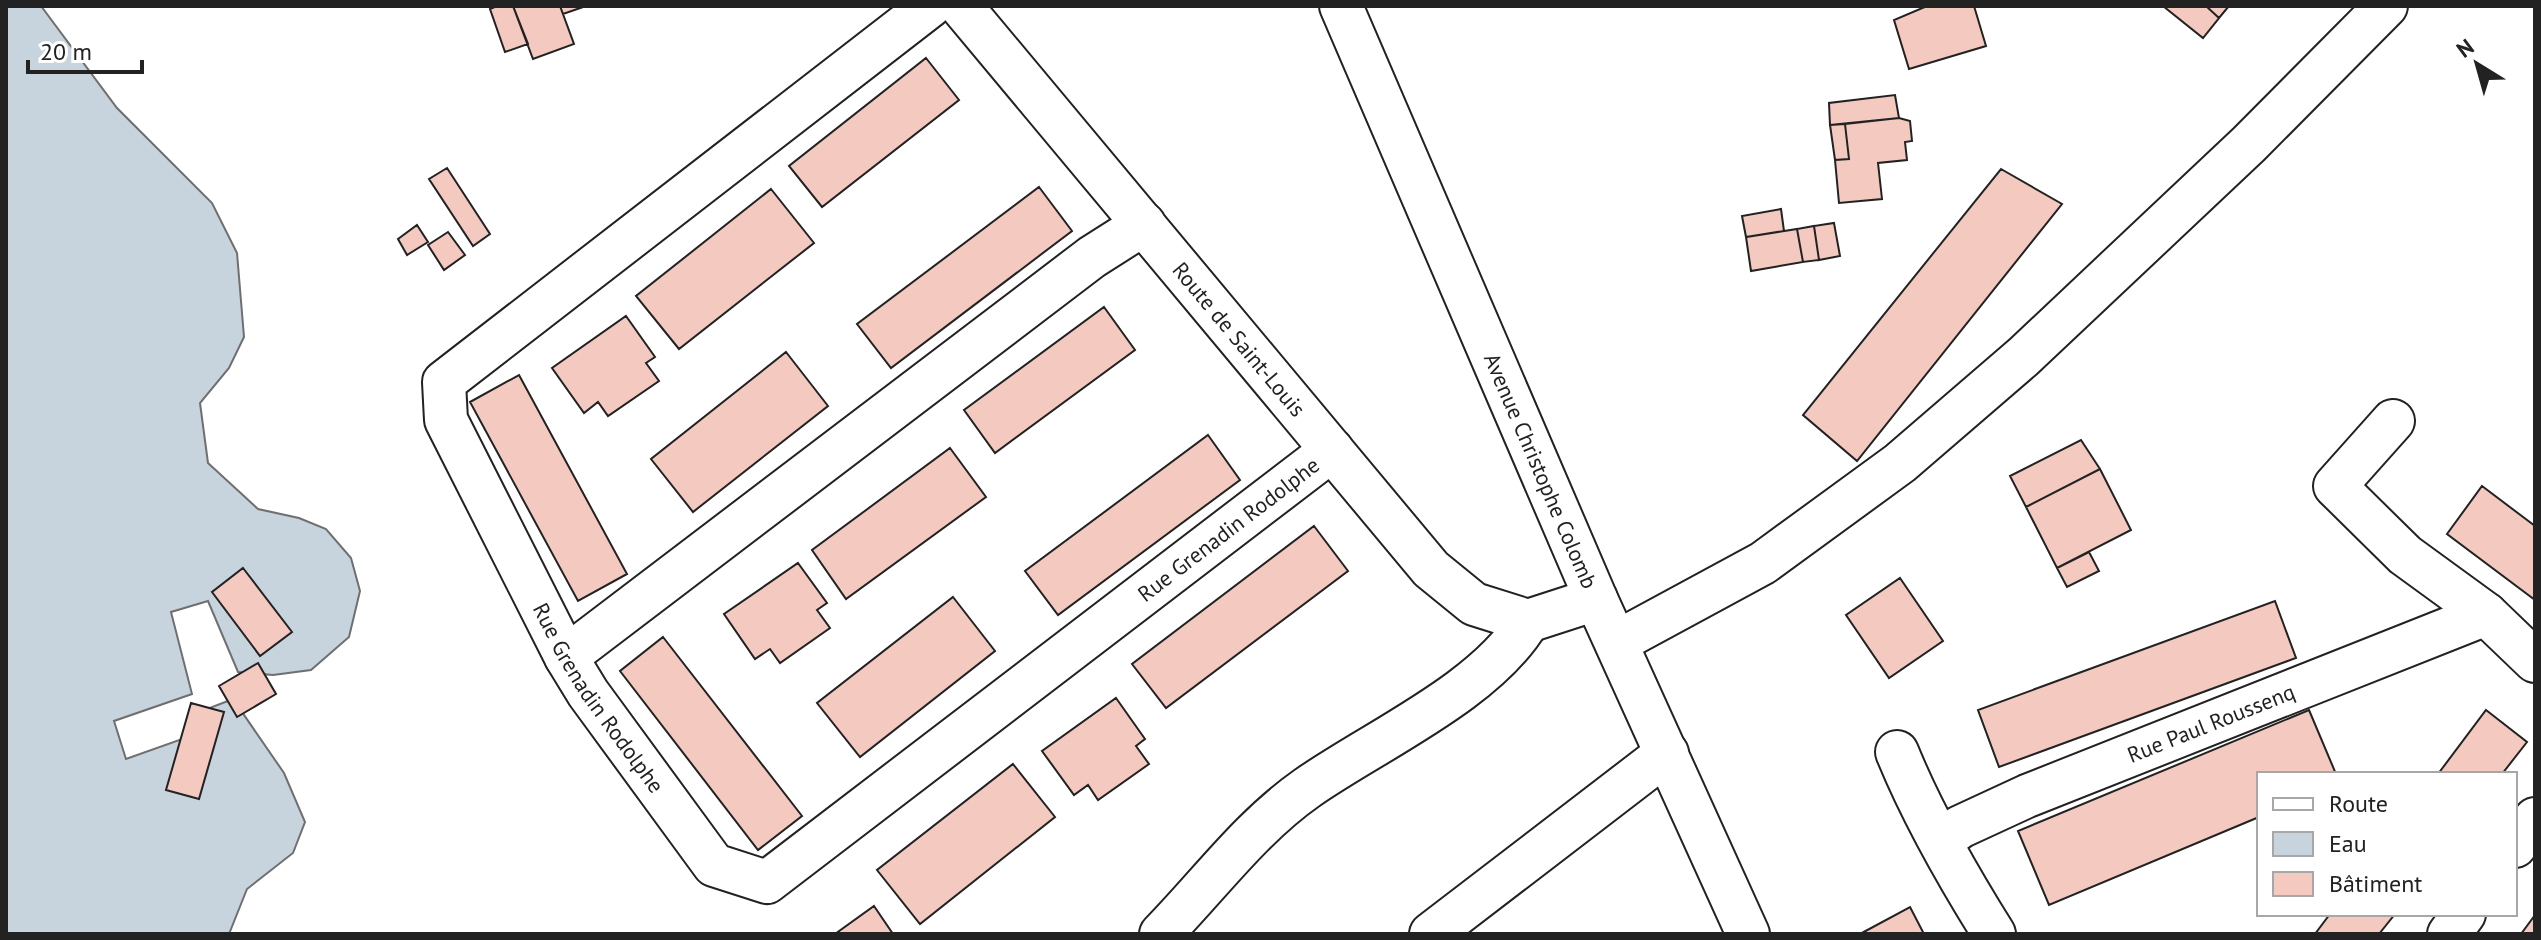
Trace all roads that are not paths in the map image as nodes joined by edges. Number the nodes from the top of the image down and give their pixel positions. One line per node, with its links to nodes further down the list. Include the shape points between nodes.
1 (930, 6): 12 (street, Rue Grenadin Rodolphe, via 444,382 446,420)
2 (961, 6): 5 (street, Route de Saint-Louis)
3 (1341, 6): 8 (street, Avenue Christophe Colomb)
4 (2386, 6): 11 (street, via 2057,325 1900,463 1763,563)
5 (1144, 224): 7 (street, Route de Saint-Louis); 12 (street, via 1092,257)
6 (2393, 421): 9 (street, via 2335,486 2405,555)
7 (1332, 450): 10 (street, Route de Saint-Louis, via 1452,588 1474,604); 12 (street, Rue Grenadin Rodolphe, via 767,882 714,865)
8 (1596, 599): 10 (street); 11 (street, Avenue Christophe Colomb)
9 (2486, 614): 13 (street); 17 (street, Rue Paul Roussenq, via 2027,796)
10 (1528, 621): 20 (street, via 1515,642 1487,668 1256,828)
11 (1617, 642): 15 (street, Avenue Christophe Colomb)
12 (566, 657)
13 (2535, 661)
14 (1897, 752): 17 (street, via 1924,818)
15 (1667, 753): 21 (street); 22 (street, Avenue Christophe Colomb)
16 (2535, 819): 18 (street)
17 (1942, 840): 23 (street)
18 (2517, 843)
19 (2462, 916): 24 (street)
20 (1161, 934)
21 (1431, 934)
22 (1748, 934)
23 (1994, 934)
24 (2449, 934)

